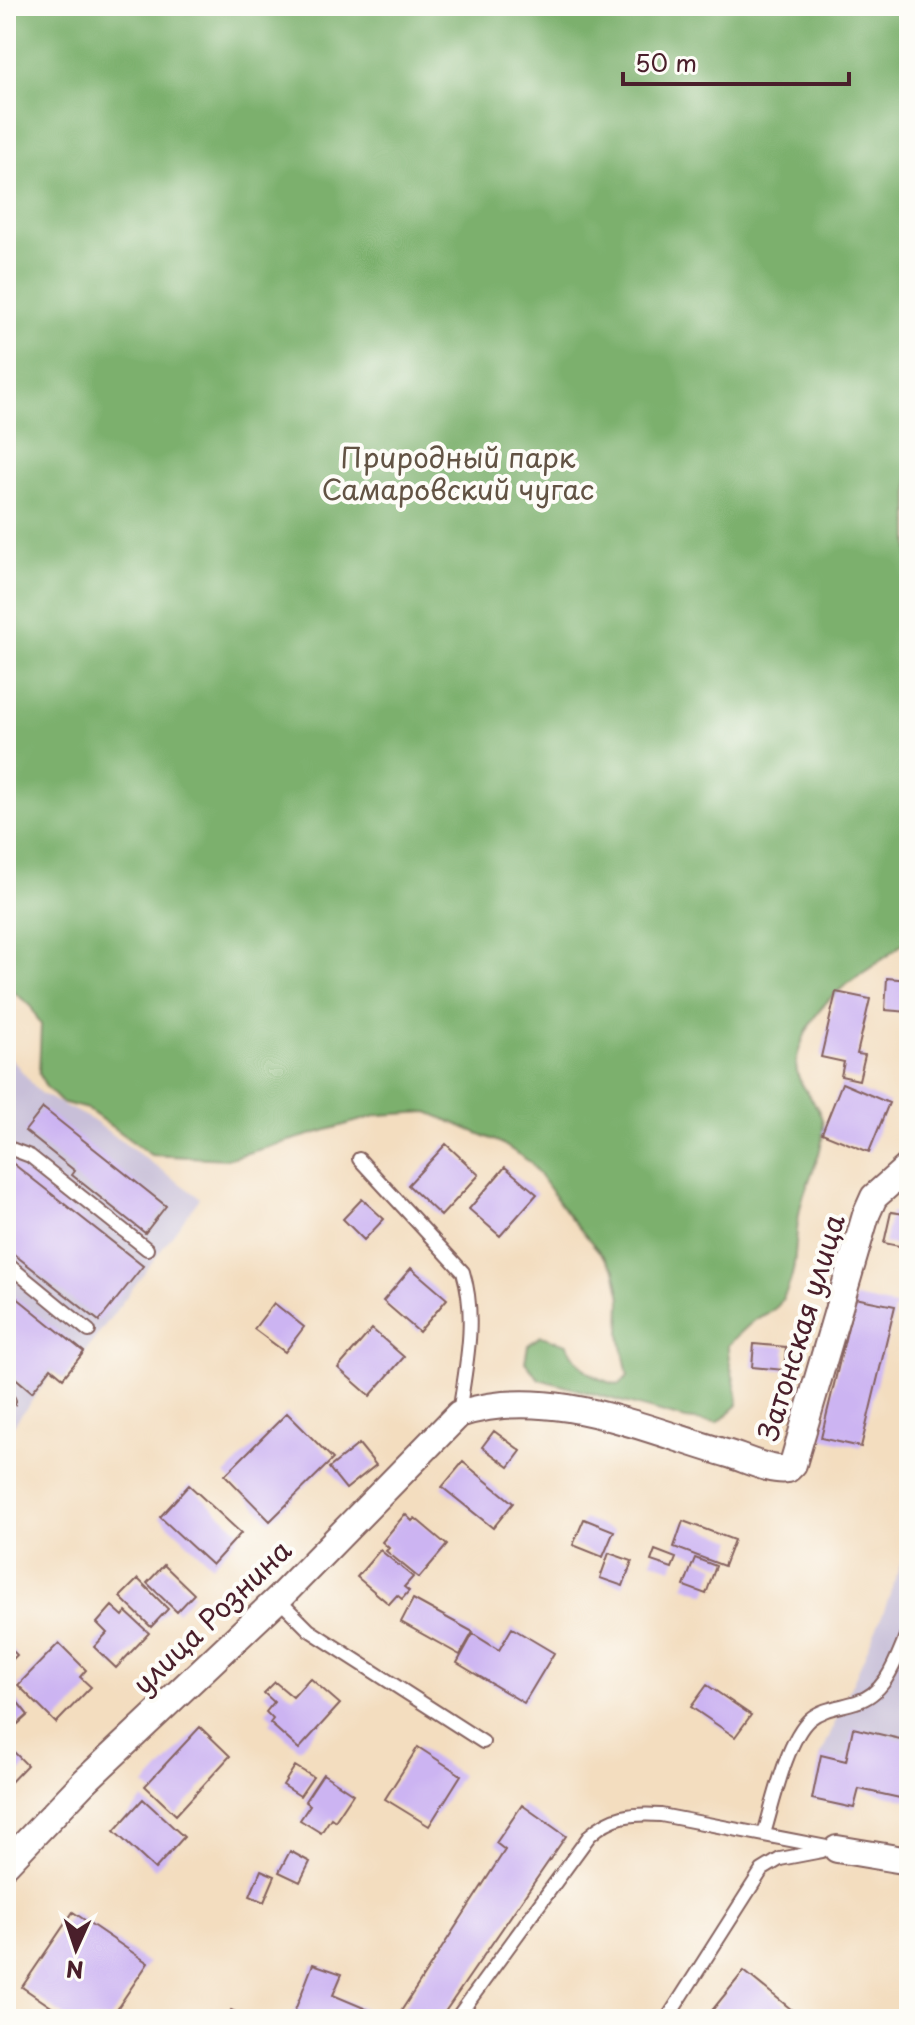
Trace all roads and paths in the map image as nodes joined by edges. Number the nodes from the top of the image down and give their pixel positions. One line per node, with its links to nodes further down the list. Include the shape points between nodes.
1 (6, 1147): 4 (lane, via 30,1156)
2 (359, 1159): 7 (lane, via 463,1272 469,1293 469,1339)
3 (909, 1166): 7 (street, Затонская улица, via 874,1197 866,1215 788,1469 561,1405 520,1401)
4 (147, 1249)
5 (6, 1263): 6 (lane)
6 (89, 1331)
7 (459, 1414): 8 (street, улица Рознина)
8 (278, 1599): 10 (lane, via 309,1630); 14 (street, улица Рознина, via 85,1781)
9 (909, 1629): 11 (lane, via 891,1671 874,1694 823,1710 798,1735)
10 (483, 1742)
11 (764, 1834): 12 (lane); 15 (lane, via 661,1815 622,1815 604,1822)
12 (837, 1849): 13 (street); 16 (lane, via 804,1852 762,1870)
13 (909, 1861)
14 (6, 1864)
15 (456, 2019)
16 (667, 2019)

